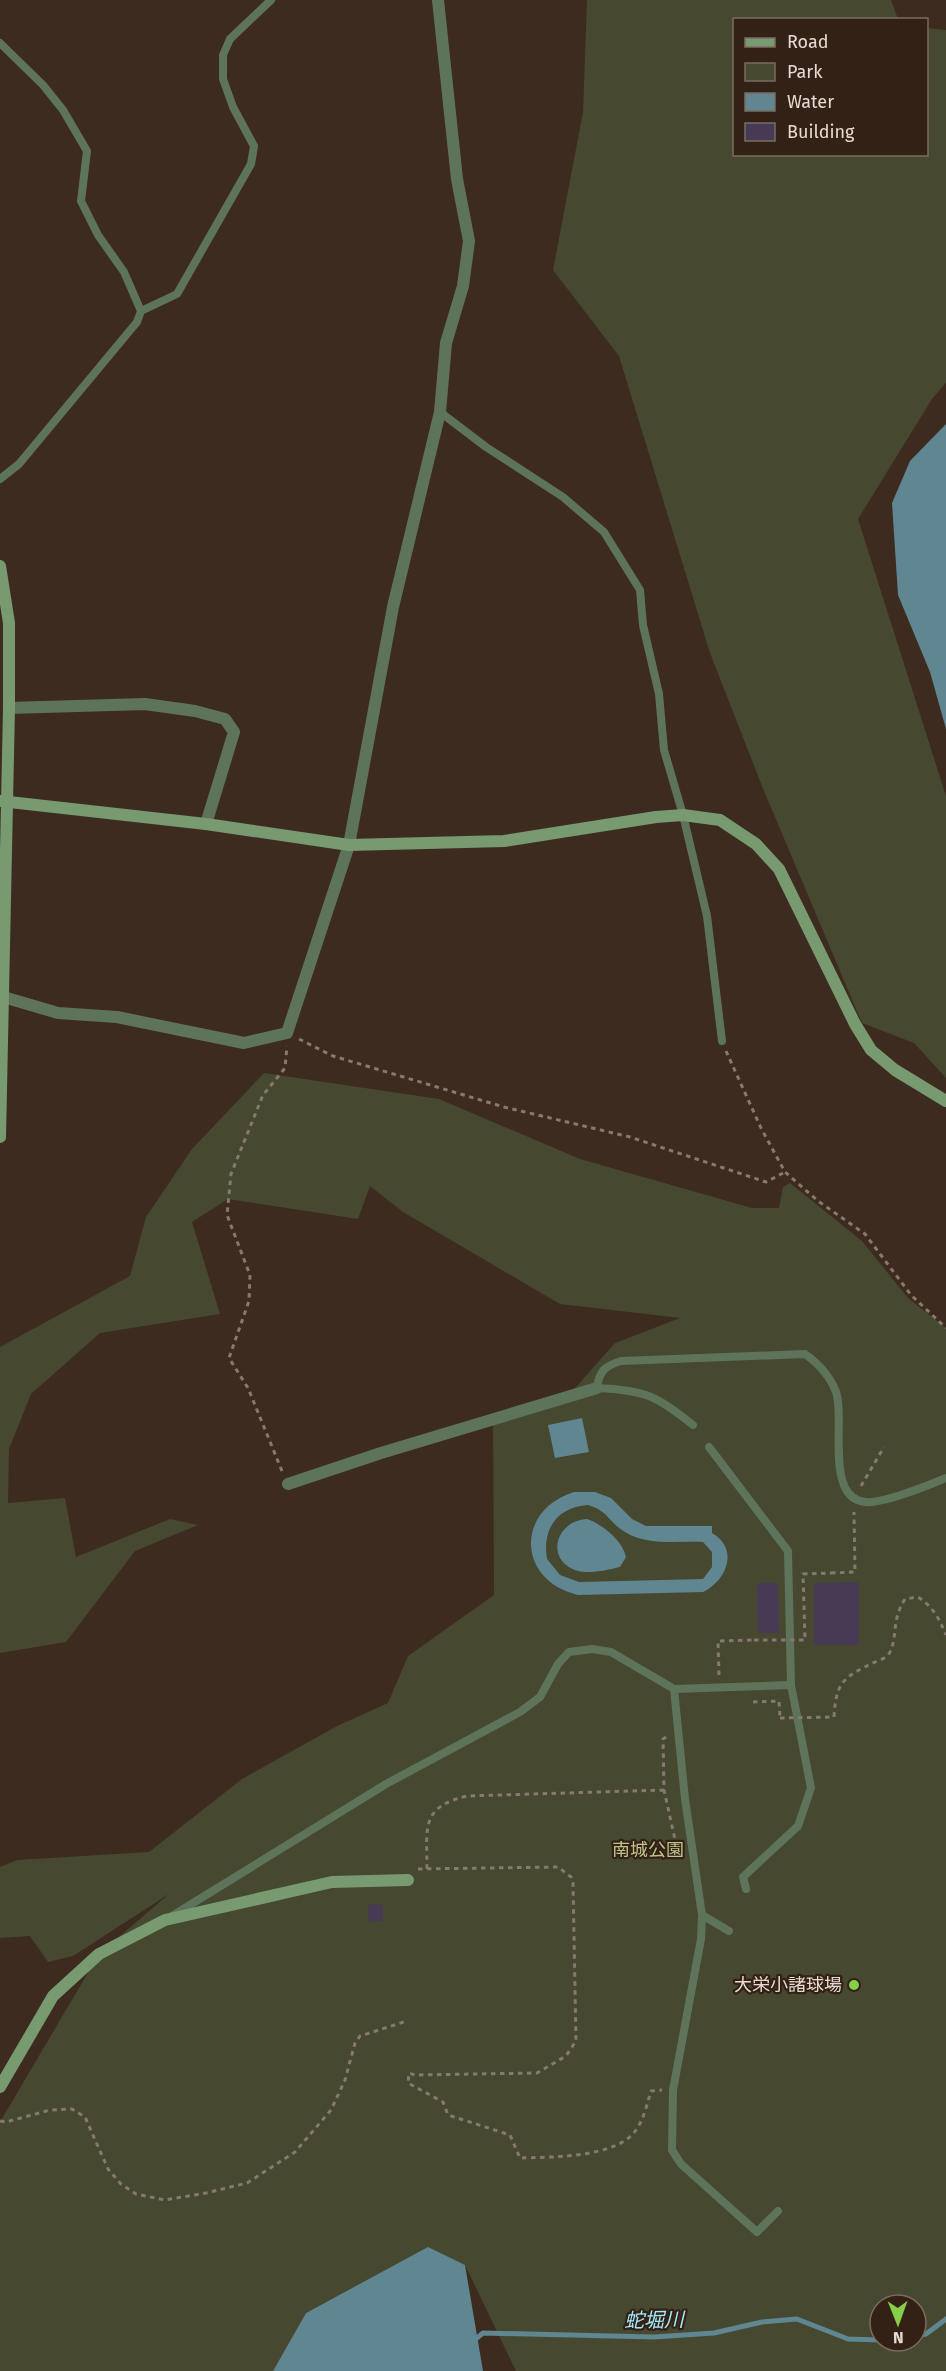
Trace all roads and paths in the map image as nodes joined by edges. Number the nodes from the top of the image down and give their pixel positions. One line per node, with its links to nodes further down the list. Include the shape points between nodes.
1 (271, 0): 4 (lane, via 230,39 223,55 226,89 254,146 250,165 177,294)
2 (438, 0): 5 (street, via 457,179 469,241 463,286 446,343)
3 (0, 43): 4 (lane, via 43,85 87,151 81,201 98,235 124,272)
4 (141, 311): 6 (lane, via 20,464)
5 (440, 412): 10 (lane, via 563,497 604,532 640,590 643,625 659,694 664,750); 12 (street, via 393,607)
6 (0, 479)
7 (0, 566): 8 (street, via 9,623)
8 (9, 708): 9 (street); 11 (street, via 145,704 225,719 234,732)
9 (3, 801): 11 (street); 13 (street)
10 (683, 815): 12 (street, via 504,842); 15 (lane, via 707,916); 16 (street, via 720,820 756,844 779,869 855,1024 872,1050 895,1070)
11 (206, 824): 12 (street)
12 (349, 845): 14 (street)
13 (2, 996): 14 (street, via 58,1012 117,1017 244,1043); 17 (street)
14 (287, 1033): 18 (path, via 333,1056 504,1107 630,1137 766,1182); 25 (path, via 285,1068 263,1095 231,1174 227,1215 250,1275 249,1301 230,1358 248,1388)
15 (722, 1041): 18 (path)
16 (946, 1101)
17 (0, 1137)
18 (785, 1172): 19 (path, via 865,1234 911,1295)
19 (946, 1328)
20 (597, 1388): 21 (lane, via 638,1391 657,1398); 25 (street); 26 (lane, via 599,1374 608,1365 621,1361 805,1354 820,1364 837,1394 840,1471 844,1489)
21 (693, 1425)
22 (884, 1446): 26 (path)
23 (709, 1447): 29 (lane, via 788,1551)
24 (946, 1478): 26 (lane, via 870,1503)
25 (288, 1484)
26 (854, 1497)
27 (854, 1522): 30 (path, bridge, via 855,1572 803,1574 805,1640 718,1641)
28 (946, 1635): 32 (path, bridge, via 926,1602 918,1597 905,1599 896,1613 890,1651 844,1678 838,1689 834,1717 780,1718 779,1701)
29 (791, 1685): 30 (lane); 37 (lane, via 811,1788 798,1826 743,1877)
30 (719, 1687): 31 (lane)
31 (674, 1689): 38 (lane); 39 (lane, via 610,1652 569,1652 540,1697 520,1713 386,1784)
32 (753, 1702)
33 (664, 1790): 35 (path, via 467,1796 441,1803 430,1816)
34 (417, 1869): 35 (path)
35 (427, 1869): 43 (path, via 558,1867 571,1877 576,2041 566,2056 537,2073 409,2073 408,2083 443,2102 448,2115 510,2135 520,2158 570,2155 622,2142 635,2132 651,2091)
36 (408, 1880): 39 (street, via 332,1882)
37 (746, 1889)
38 (702, 1916): 40 (lane); 43 (lane)
39 (165, 1920): 42 (street, via 99,1954 53,1996)
40 (729, 1931)
41 (407, 2022): 44 (path, via 360,2036 332,2109 295,2151 247,2183 206,2193 165,2200 136,2194 108,2169 85,2117 72,2109)
42 (0, 2087)
43 (673, 2090): 45 (lane, via 672,2150 681,2164 757,2232)
44 (0, 2121)
45 (778, 2211)

